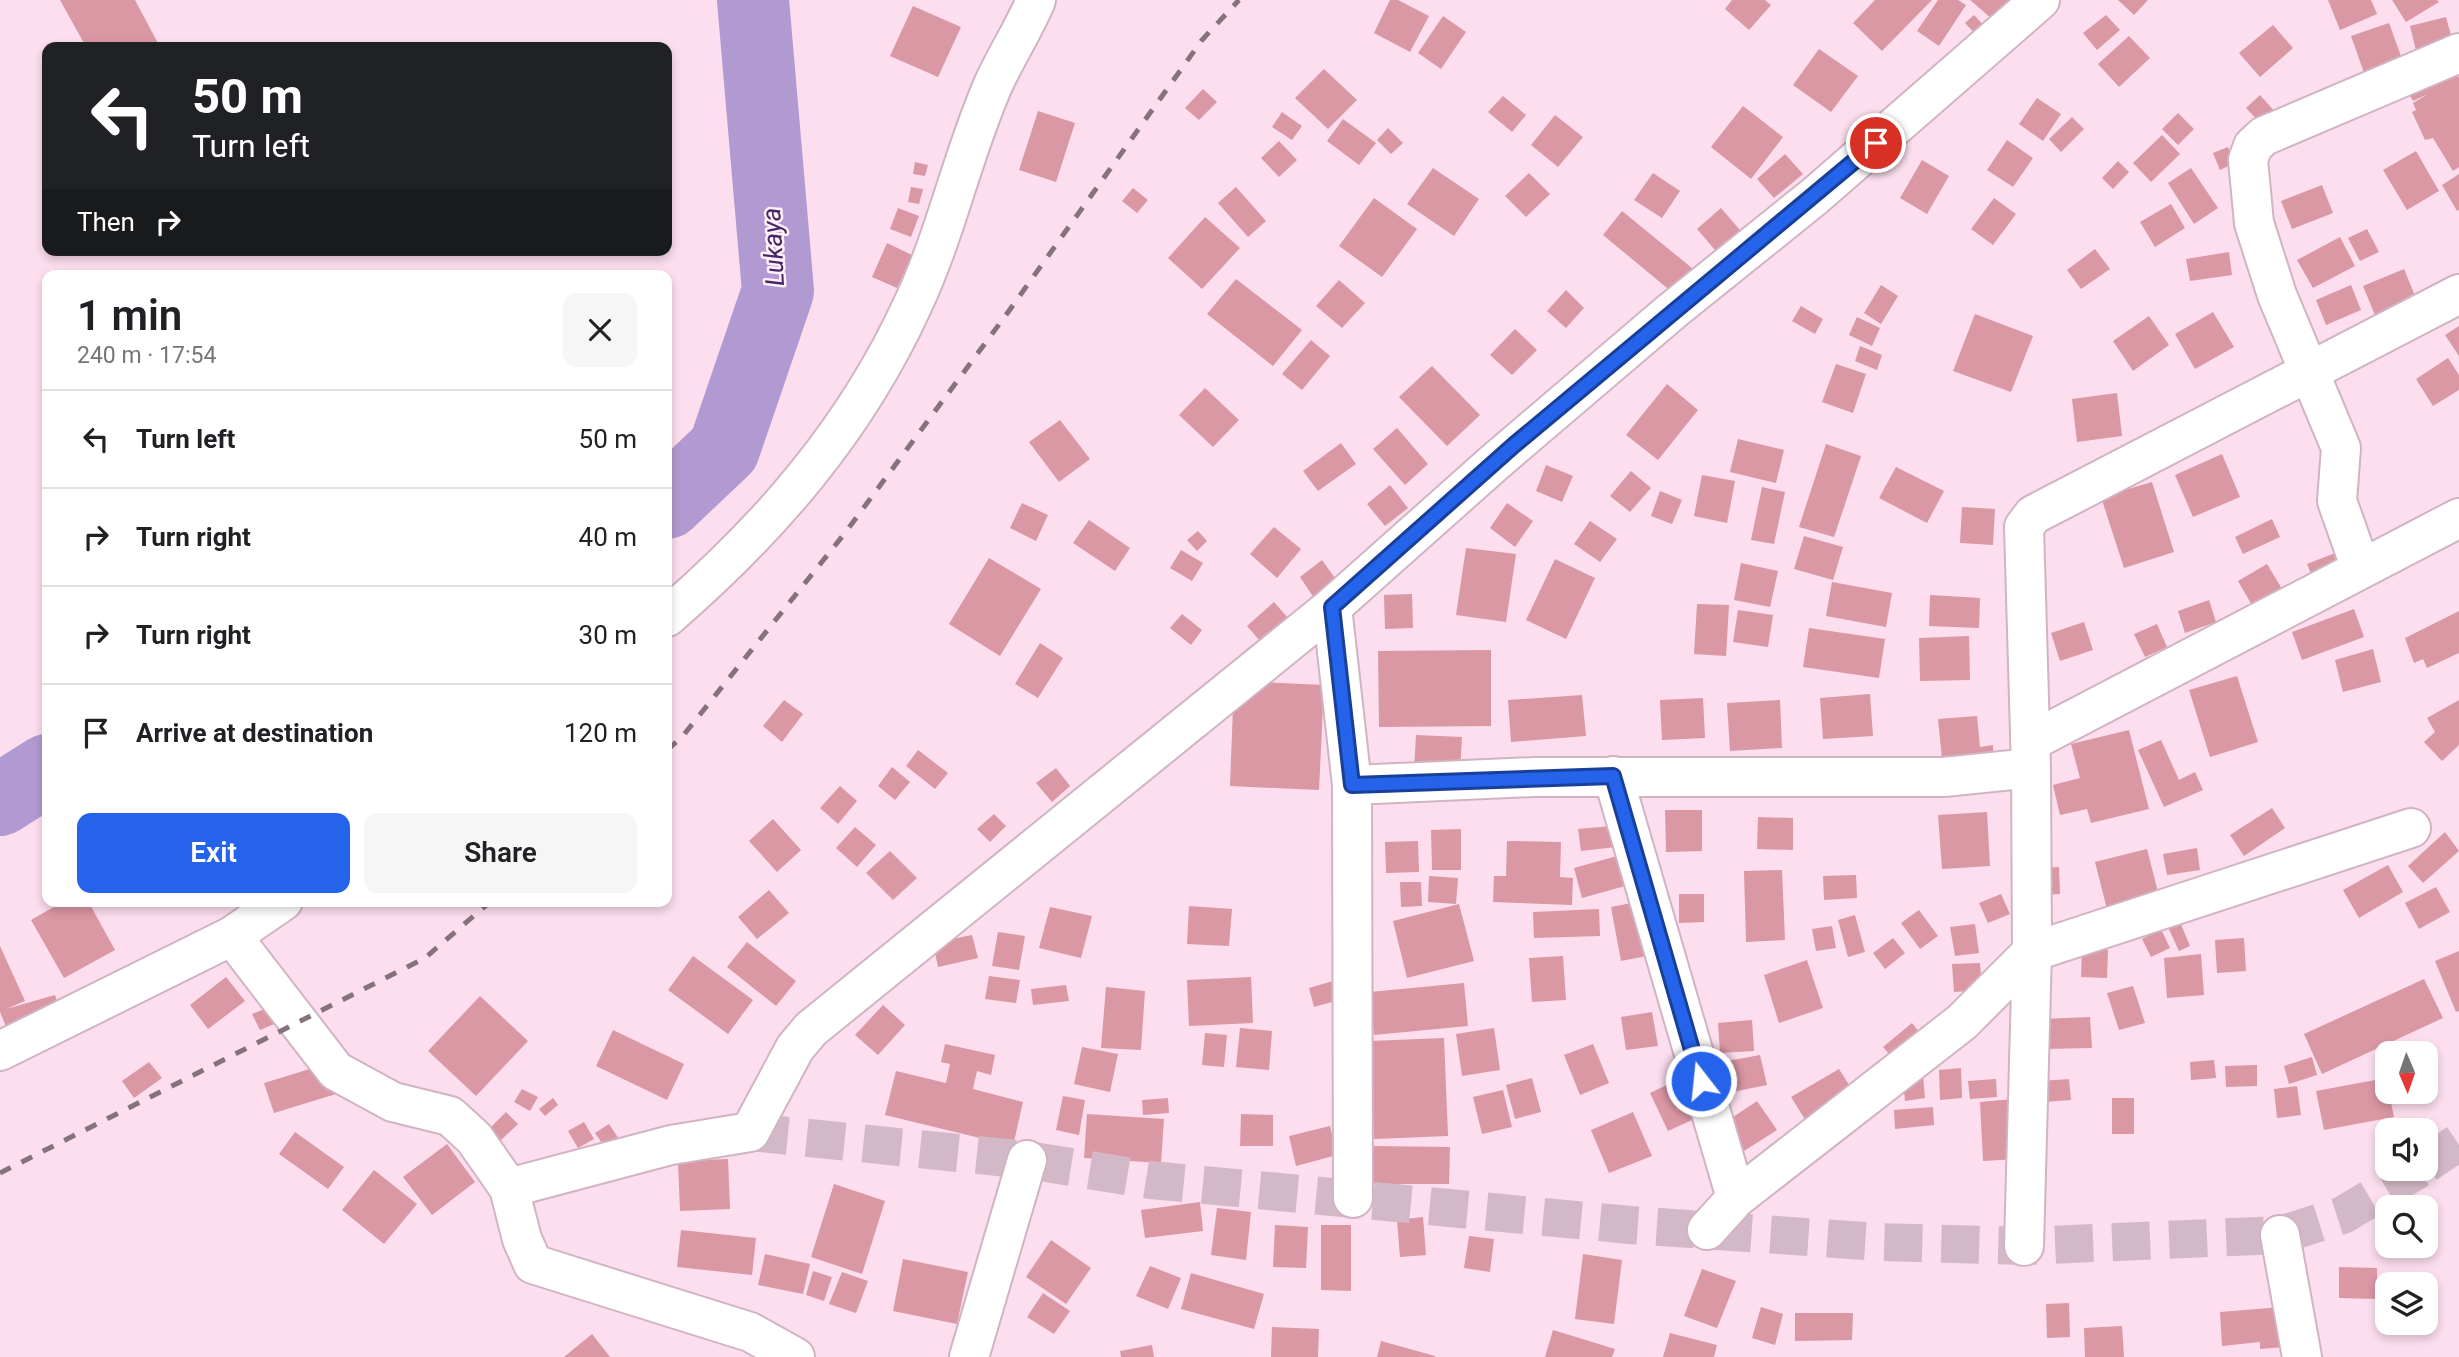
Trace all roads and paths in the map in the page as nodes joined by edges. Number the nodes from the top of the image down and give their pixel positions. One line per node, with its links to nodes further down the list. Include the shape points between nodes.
1 (1036, 0): 9 (street, via 993,85 914,302 864,395 803,483 721,570)
2 (2040, 0): 8 (street, via 1815,196 1505,453)
3 (2459, 52): 5 (street, via 2264,136 2253,146 2248,160 2254,223 2277,295)
4 (2459, 294): 5 (street)
5 (2310, 372): 7 (street, via 2341,448 2337,501); 10 (street, via 2033,515 2024,527)
6 (2459, 518): 7 (street)
7 (2361, 569): 10 (street)
8 (1332, 607): 12 (street); 19 (street, via 811,1029 795,1048 750,1132 671,1145)
9 (672, 613)
10 (2031, 755): 11 (street, via 1944,777); 16 (street)
11 (1613, 776): 12 (street); 21 (street)
12 (1352, 785): 20 (street)
13 (2411, 828): 16 (street)
14 (274, 907): 15 (street)
15 (232, 936): 17 (street); 19 (street, via 336,1071 393,1102 450,1116 474,1138)
16 (2032, 952): 21 (street, via 1962,1022); 24 (street)
17 (0, 1051)
18 (1027, 1160): 26 (street)
19 (509, 1188): 25 (street, via 533,1264 750,1332)
20 (1353, 1198)
21 (1736, 1198): 22 (street)
22 (1707, 1230)
23 (2280, 1236): 27 (street)
24 (2024, 1246)
25 (795, 1357)
26 (970, 1357)
27 (2302, 1357)

